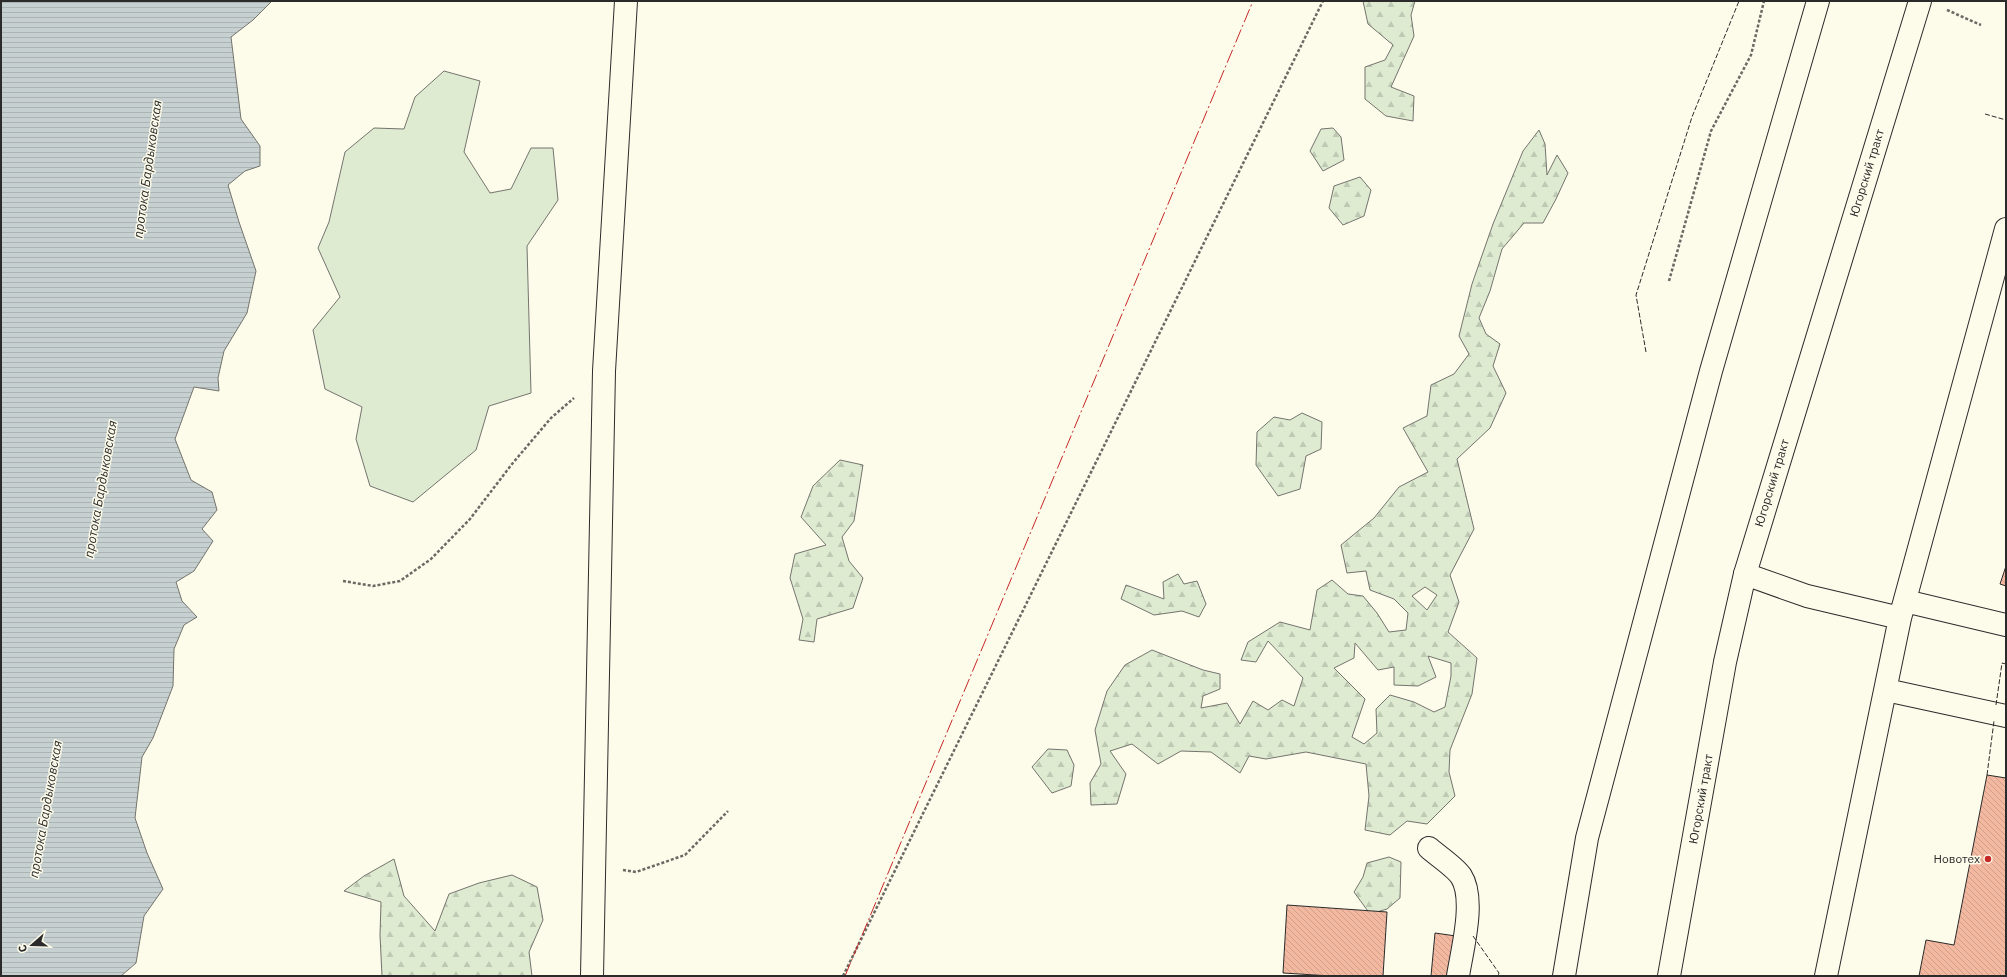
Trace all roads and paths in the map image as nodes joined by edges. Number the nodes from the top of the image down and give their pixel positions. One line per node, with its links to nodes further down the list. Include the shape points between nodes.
1 (626, 1): 10 (main road)
2 (1323, 1): 21 (path)
3 (1764, 1): 9 (path, via 1751,55 1711,130)
4 (1818, 1): 23 (main road, via 1711,371 1589,831)
5 (1920, 1): 11 (main road, Югорский тракт)
6 (1946, 10): 7 (path)
7 (1981, 25)
8 (2006, 229): 13 (main road)
9 (1669, 281)
10 (604, 371): 12 (path, via 551,418 470,519 430,560 400,581 373,586); 19 (main road)
11 (1745, 574): 13 (main road, via 1807,596); 24 (main road, Югорский тракт, via 1726,662)
12 (344, 581)
13 (1903, 609): 14 (main road); 15 (main road)
14 (2006, 625)
15 (1886, 690): 16 (main road); 25 (main road)
16 (2006, 716)
17 (728, 811): 19 (path, via 685,855 636,872)
18 (1429, 848): 22 (main road, via 1461,876 1466,889 1468,909)
19 (594, 864): 20 (main road)
20 (592, 976)
21 (843, 976)
22 (1458, 976)
23 (1564, 976)
24 (1669, 976)
25 (1826, 976)

